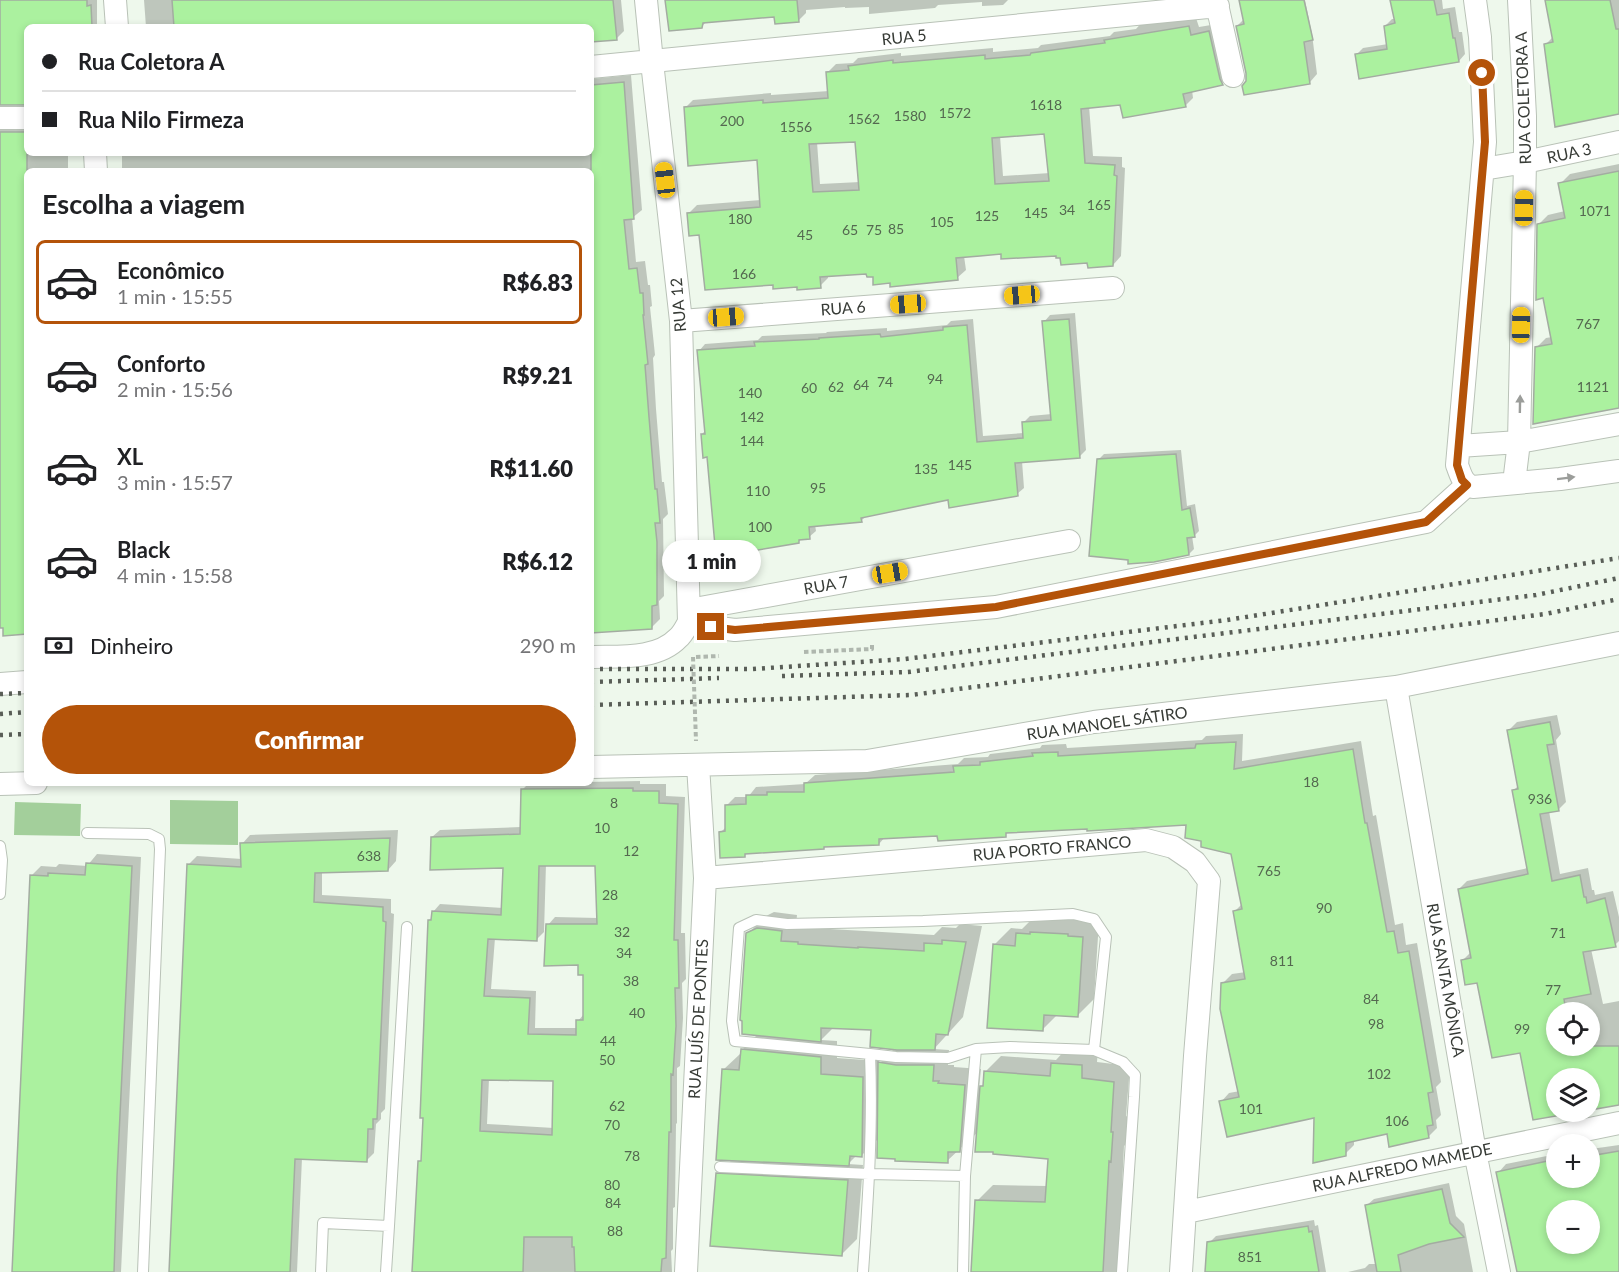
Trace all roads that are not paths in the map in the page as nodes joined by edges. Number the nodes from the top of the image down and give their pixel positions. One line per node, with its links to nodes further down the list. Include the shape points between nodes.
1 (116, 0): 6 (street)
2 (646, 0): 7 (street, RUA 12)
3 (1475, 0): 14 (street, via 1484,101)
4 (1519, 0): 13 (street, RUA COLETORA A)
5 (1217, 3): 7 (street, RUA 5); 9 (street)
6 (117, 24)
7 (652, 62): 8 (street, RUA 5); 16 (street, RUA 12)
8 (594, 67)
9 (1233, 76)
10 (0, 118): 11 (street)
11 (24, 118)
12 (1619, 142): 13 (street, RUA 3)
13 (1525, 162): 14 (street, RUA 3); 18 (street, RUA COLETORA A, one-way to 13)
14 (1483, 169): 19 (street)
15 (1113, 288): 16 (street, RUA 6)
16 (681, 321): 24 (street, RUA 12)
17 (1619, 424): 18 (street)
18 (1519, 441): 19 (street); 22 (street, RUA COLETORA A)
19 (1459, 446): 21 (street, via 1457,465)
20 (1619, 471): 22 (street, one-way to 20)
21 (1465, 482): 22 (street, via 1473,487); 24 (street, via 1426,522 996,607 735,630 711,627)
22 (1514, 483)
23 (1069, 541): 24 (street, RUA 7)
24 (689, 616): 26 (street, via 678,638 662,650 644,655)
25 (1619, 643): 29 (street, RUA MANOEL SÁTIRO)
26 (594, 657)
27 (24, 682): 28 (street)
28 (0, 684)
29 (1396, 687): 30 (street, RUA MANOEL SÁTIRO, via 1094,723 867,761); 43 (street, RUA SANTA MÔNICA)
30 (698, 765): 31 (street, RUA MANOEL SÁTIRO); 36 (street, RUA LUÍS DE PONTES)
31 (594, 767)
32 (24, 783): 33 (street)
33 (0, 784)
34 (87, 833): 49 (lane, via 149,834 159,839)
35 (0, 846): 37 (lane)
36 (705, 878): 47 (street, RUA PORTO FRANCO, via 1146,840 1173,847 1195,862 1209,881); 52 (street, RUA LUÍS DE PONTES)
37 (0, 894)
38 (407, 927): 48 (lane)
39 (976, 1049): 40 (lane); 41 (lane, via 948,1058); 46 (lane)
40 (1094, 1050): 41 (lane, via 1106,937 1094,919 1073,914 787,924 756,920 739,928 732,1021 735,1041); 55 (lane, via 1123,1062 1135,1075)
41 (870, 1054): 45 (lane)
42 (1619, 1122): 43 (street, RUA ALFREDO MAMEDE)
43 (1475, 1152): 47 (street, RUA ALFREDO MAMEDE); 57 (street, RUA SANTA MÔNICA)
44 (720, 1167): 45 (lane)
45 (869, 1174): 46 (lane); 53 (lane)
46 (965, 1176): 54 (lane)
47 (1186, 1212): 56 (street, RUA PORTO FRANCO)
48 (389, 1226): 50 (lane, via 323,1223); 51 (lane)
49 (143, 1272)
50 (321, 1272)
51 (386, 1272)
52 (686, 1272)
53 (863, 1272)
54 (963, 1272)
55 (1122, 1272)
56 (1181, 1272)
57 (1499, 1272)

